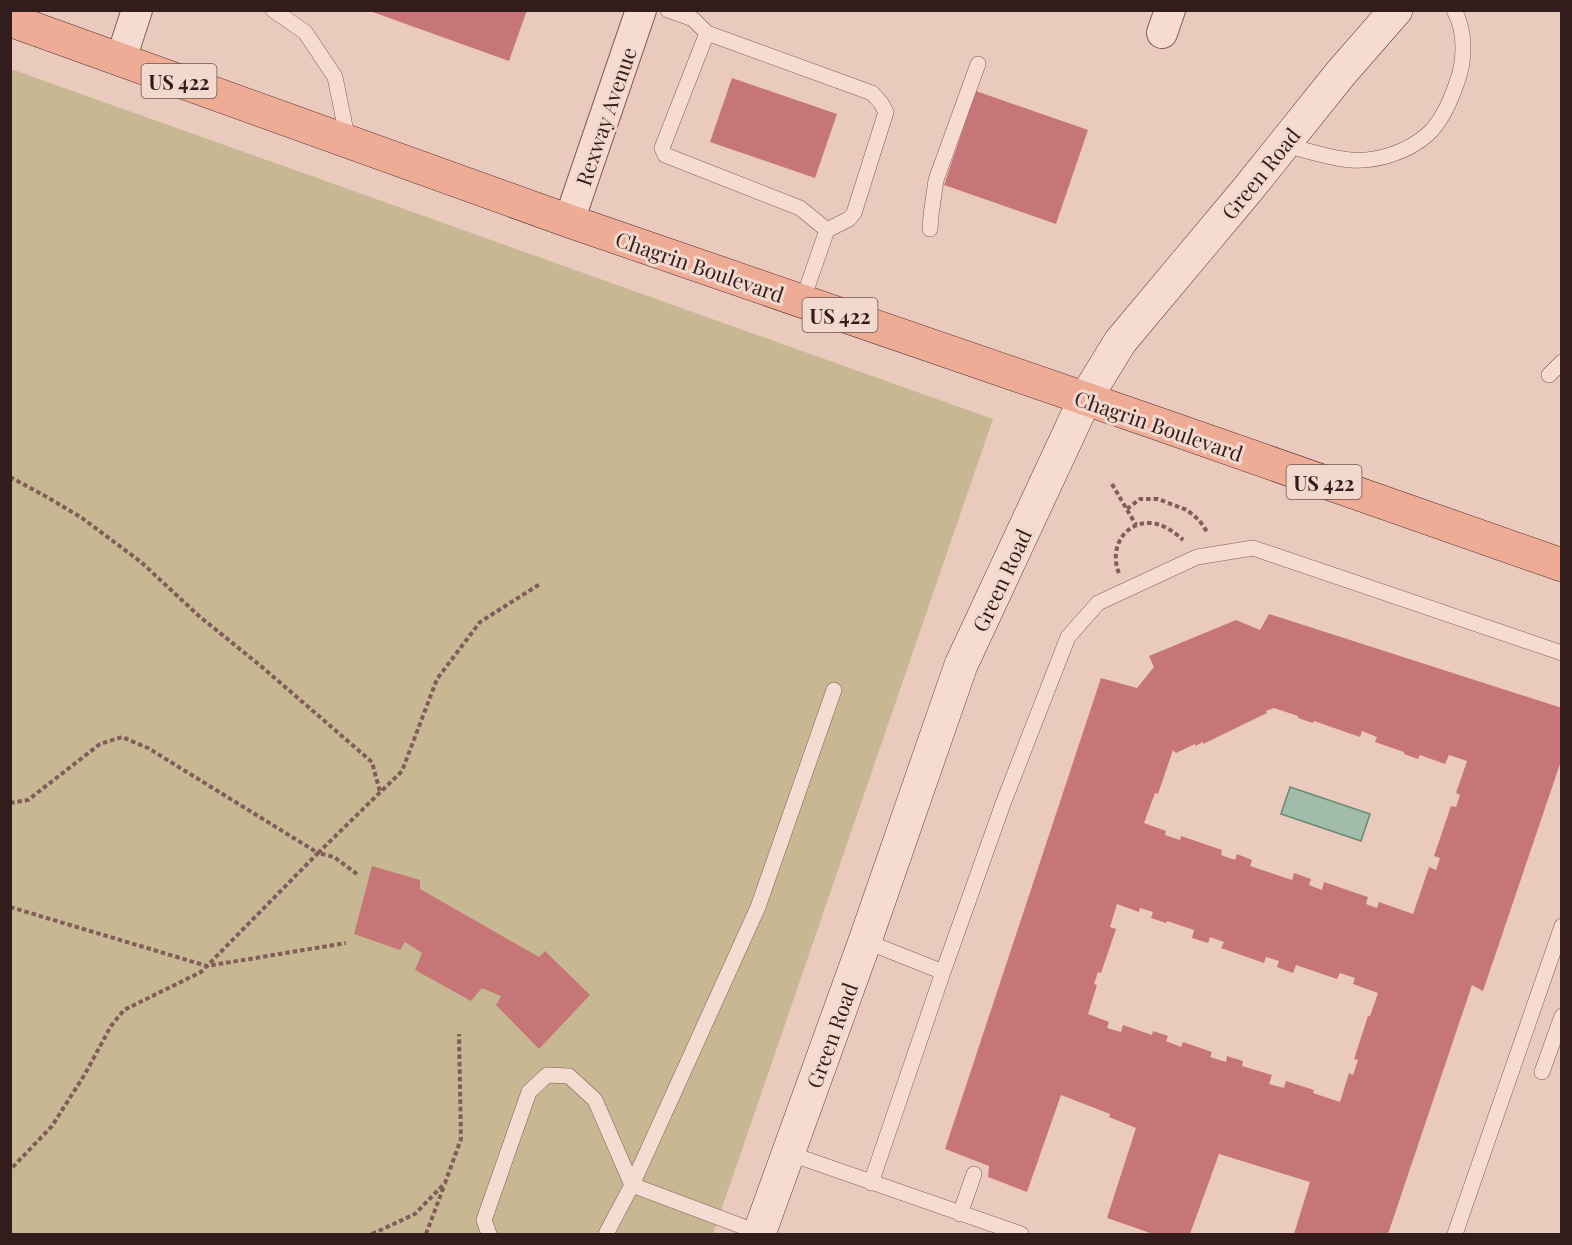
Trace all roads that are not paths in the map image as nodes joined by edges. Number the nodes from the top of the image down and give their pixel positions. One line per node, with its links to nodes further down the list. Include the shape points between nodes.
1 (137, 10): 9 (street)
2 (273, 10): 11 (lane, via 305,32 335,76)
3 (641, 10): 13 (street, Rexway Avenue)
4 (668, 10): 8 (lane, via 693,19)
5 (1454, 10): 12 (lane, via 1463,55 1459,76 1451,99 1428,134 1394,154 1373,159 1329,157)
6 (1390, 12): 12 (main road, Green Road)
7 (10, 20): 9 (main road, Chagrin Boulevard / US 422)
8 (707, 33): 15 (lane, via 662,148 665,155 800,208); 15 (lane, via 872,93 881,103 886,112 854,213)
9 (121, 59): 11 (main road, Chagrin Boulevard / US 422)
10 (978, 64): 14 (lane, via 936,180)
11 (348, 141): 13 (main road, Chagrin Boulevard / US 422)
12 (1283, 144): 19 (main road, Green Road, via 1120,342)
13 (569, 221): 16 (main road, Chagrin Boulevard / US 422)
14 (930, 229)
15 (827, 230): 16 (lane)
16 (802, 302): 19 (main road, Chagrin Boulevard / US 422)
17 (1562, 362): 18 (lane)
18 (1549, 375)
19 (1085, 399): 20 (main road, Chagrin Boulevard / US 422); 24 (main road, Green Road, via 961,665)
20 (1562, 565)
21 (1562, 653): 25 (lane, via 1253,548 1197,557 1098,603 1068,637)
22 (834, 690): 31 (lane, via 758,907)
23 (1562, 926): 37 (lane)
24 (865, 941): 25 (lane); 28 (main road, Green Road)
25 (943, 972): 30 (lane)
26 (1562, 1016): 27 (lane)
27 (1542, 1072)
28 (788, 1154): 30 (lane); 35 (main road, Green Road)
29 (974, 1174): 32 (lane)
30 (871, 1183): 32 (lane)
31 (632, 1185): 33 (lane, via 595,1100 569,1076 547,1075 529,1092 484,1220); 34 (lane); 35 (lane)
32 (960, 1214): 36 (lane)
33 (489, 1234)
34 (606, 1234)
35 (760, 1234)
36 (1021, 1234)
37 (1455, 1234)

